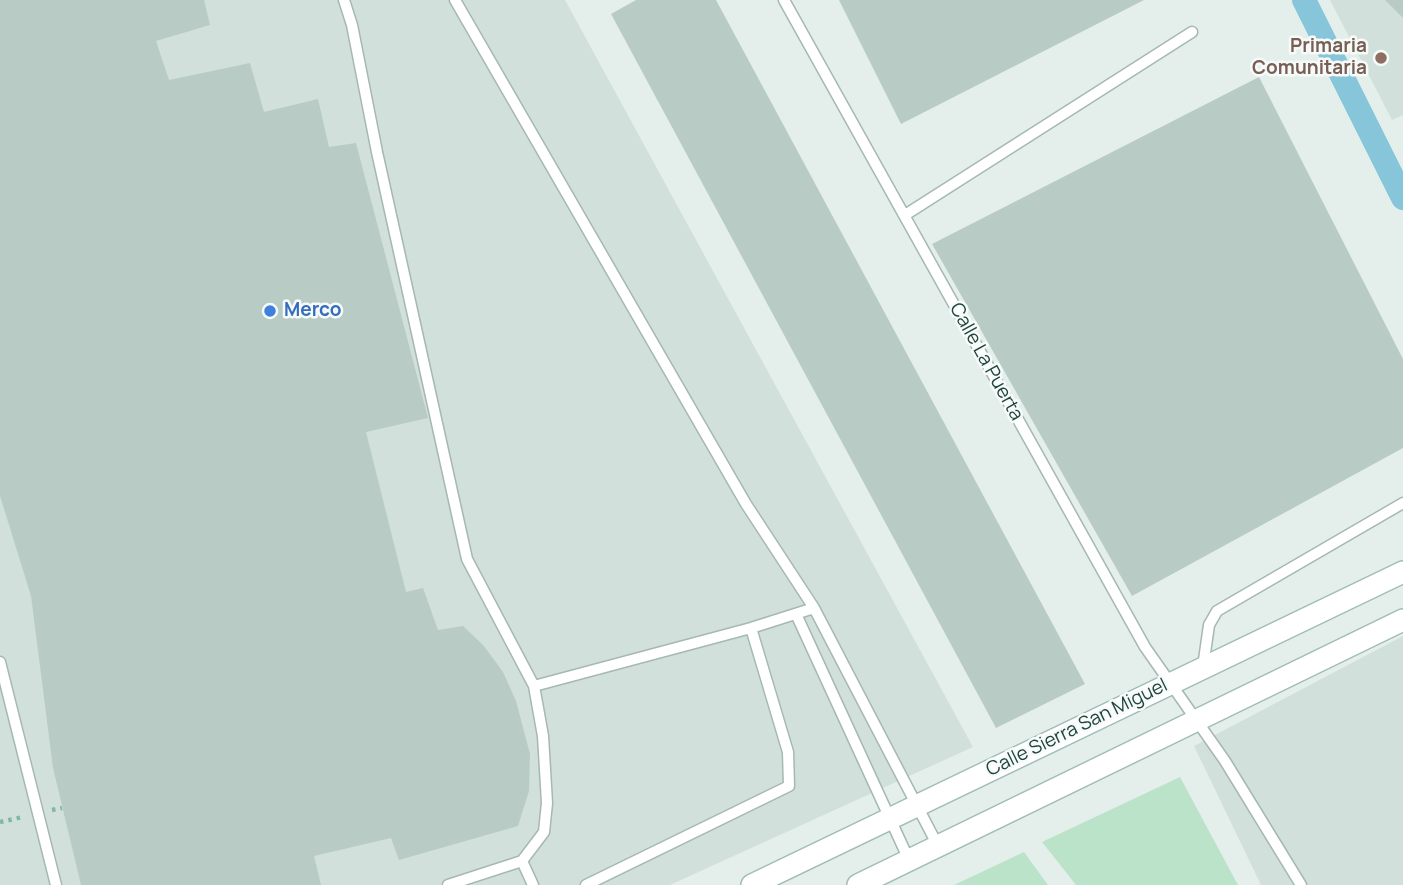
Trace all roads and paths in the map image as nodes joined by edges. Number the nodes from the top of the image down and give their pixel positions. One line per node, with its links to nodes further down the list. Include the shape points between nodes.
1 (344, 0): 15 (lane, via 467,559)
2 (455, 0): 8 (lane, via 746,504)
3 (784, 0): 5 (lane, Calle La Puerta)
4 (1192, 32): 5 (lane)
5 (905, 215): 14 (lane, Calle La Puerta, via 1145,647)
6 (1403, 503): 13 (lane, via 1217,611 1209,625)
7 (1403, 572): 13 (street, Calle Sierra San Miguel)
8 (814, 608): 9 (lane); 17 (lane)
9 (796, 614): 11 (lane); 18 (lane)
10 (1403, 620): 16 (street)
11 (751, 628): 15 (lane); 25 (lane, via 788,751 789,786)
12 (0, 662): 22 (lane)
13 (1203, 668): 14 (street, Calle Sierra San Miguel)
14 (1171, 683): 16 (lane, Calle La Puerta); 17 (street, Calle Sierra San Miguel)
15 (534, 686): 21 (lane, via 547,803 544,831)
16 (1196, 720): 19 (street); 28 (lane, Calle La Puerta)
17 (918, 804): 18 (street, Calle Sierra San Miguel); 19 (lane)
18 (891, 817): 20 (lane); 26 (street, Calle Sierra San Miguel)
19 (938, 846): 20 (street)
20 (909, 860): 27 (street)
21 (522, 861): 23 (lane); 24 (lane)
22 (56, 885)
23 (447, 885)
24 (533, 885)
25 (586, 885)
26 (752, 885)
27 (858, 885)
28 (1301, 885)

